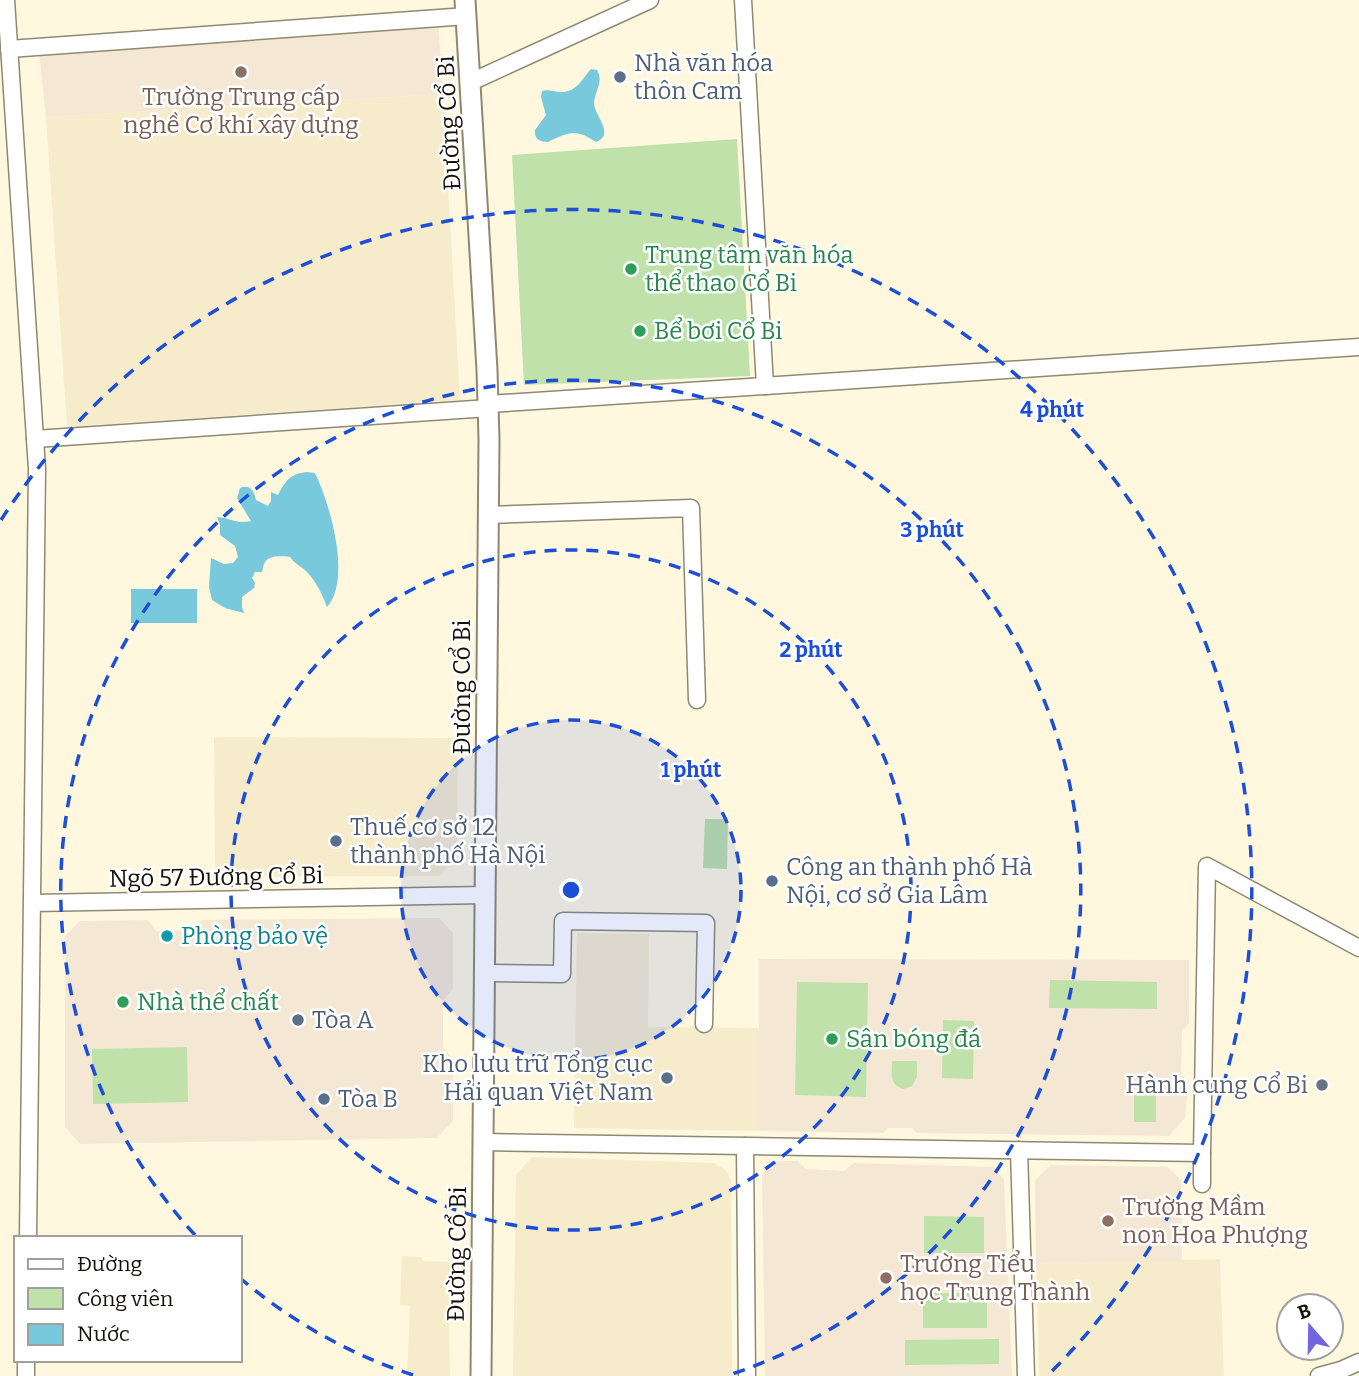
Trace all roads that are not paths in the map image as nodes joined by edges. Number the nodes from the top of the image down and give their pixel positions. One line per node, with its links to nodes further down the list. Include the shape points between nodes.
1 (6, 0): 5 (street)
2 (650, 0): 6 (street)
3 (744, 0): 8 (street)
4 (466, 8): 5 (street); 6 (main road, Đường Cổ Bi)
5 (9, 49): 10 (street)
6 (471, 82): 9 (main road, Đường Cổ Bi)
7 (1359, 347): 8 (street)
8 (765, 386): 9 (street)
9 (489, 406): 10 (street); 11 (main road, Đường Cổ Bi)
10 (35, 439): 14 (street)
11 (488, 514): 12 (street, via 691,508); 13 (main road, Đường Cổ Bi)
12 (697, 700)
13 (485, 895): 14 (street, Ngõ 57 Đường Cổ Bi); 16 (main road, Đường Cổ Bi)
14 (33, 903): 23 (street)
15 (1359, 948): 21 (street, via 1207,866)
16 (484, 972): 17 (street, via 562,974 563,921 706,923); 18 (main road, Đường Cổ Bi)
17 (704, 1024)
18 (483, 1142): 19 (street); 25 (main road, Đường Cổ Bi)
19 (745, 1146): 20 (street); 26 (street)
20 (1019, 1150): 21 (street); 27 (street)
21 (1202, 1153): 22 (street)
22 (1202, 1184)
23 (28, 1236)
24 (1359, 1362): 28 (street)
25 (481, 1376)
26 (747, 1376)
27 (1026, 1376)
28 (1319, 1376)

